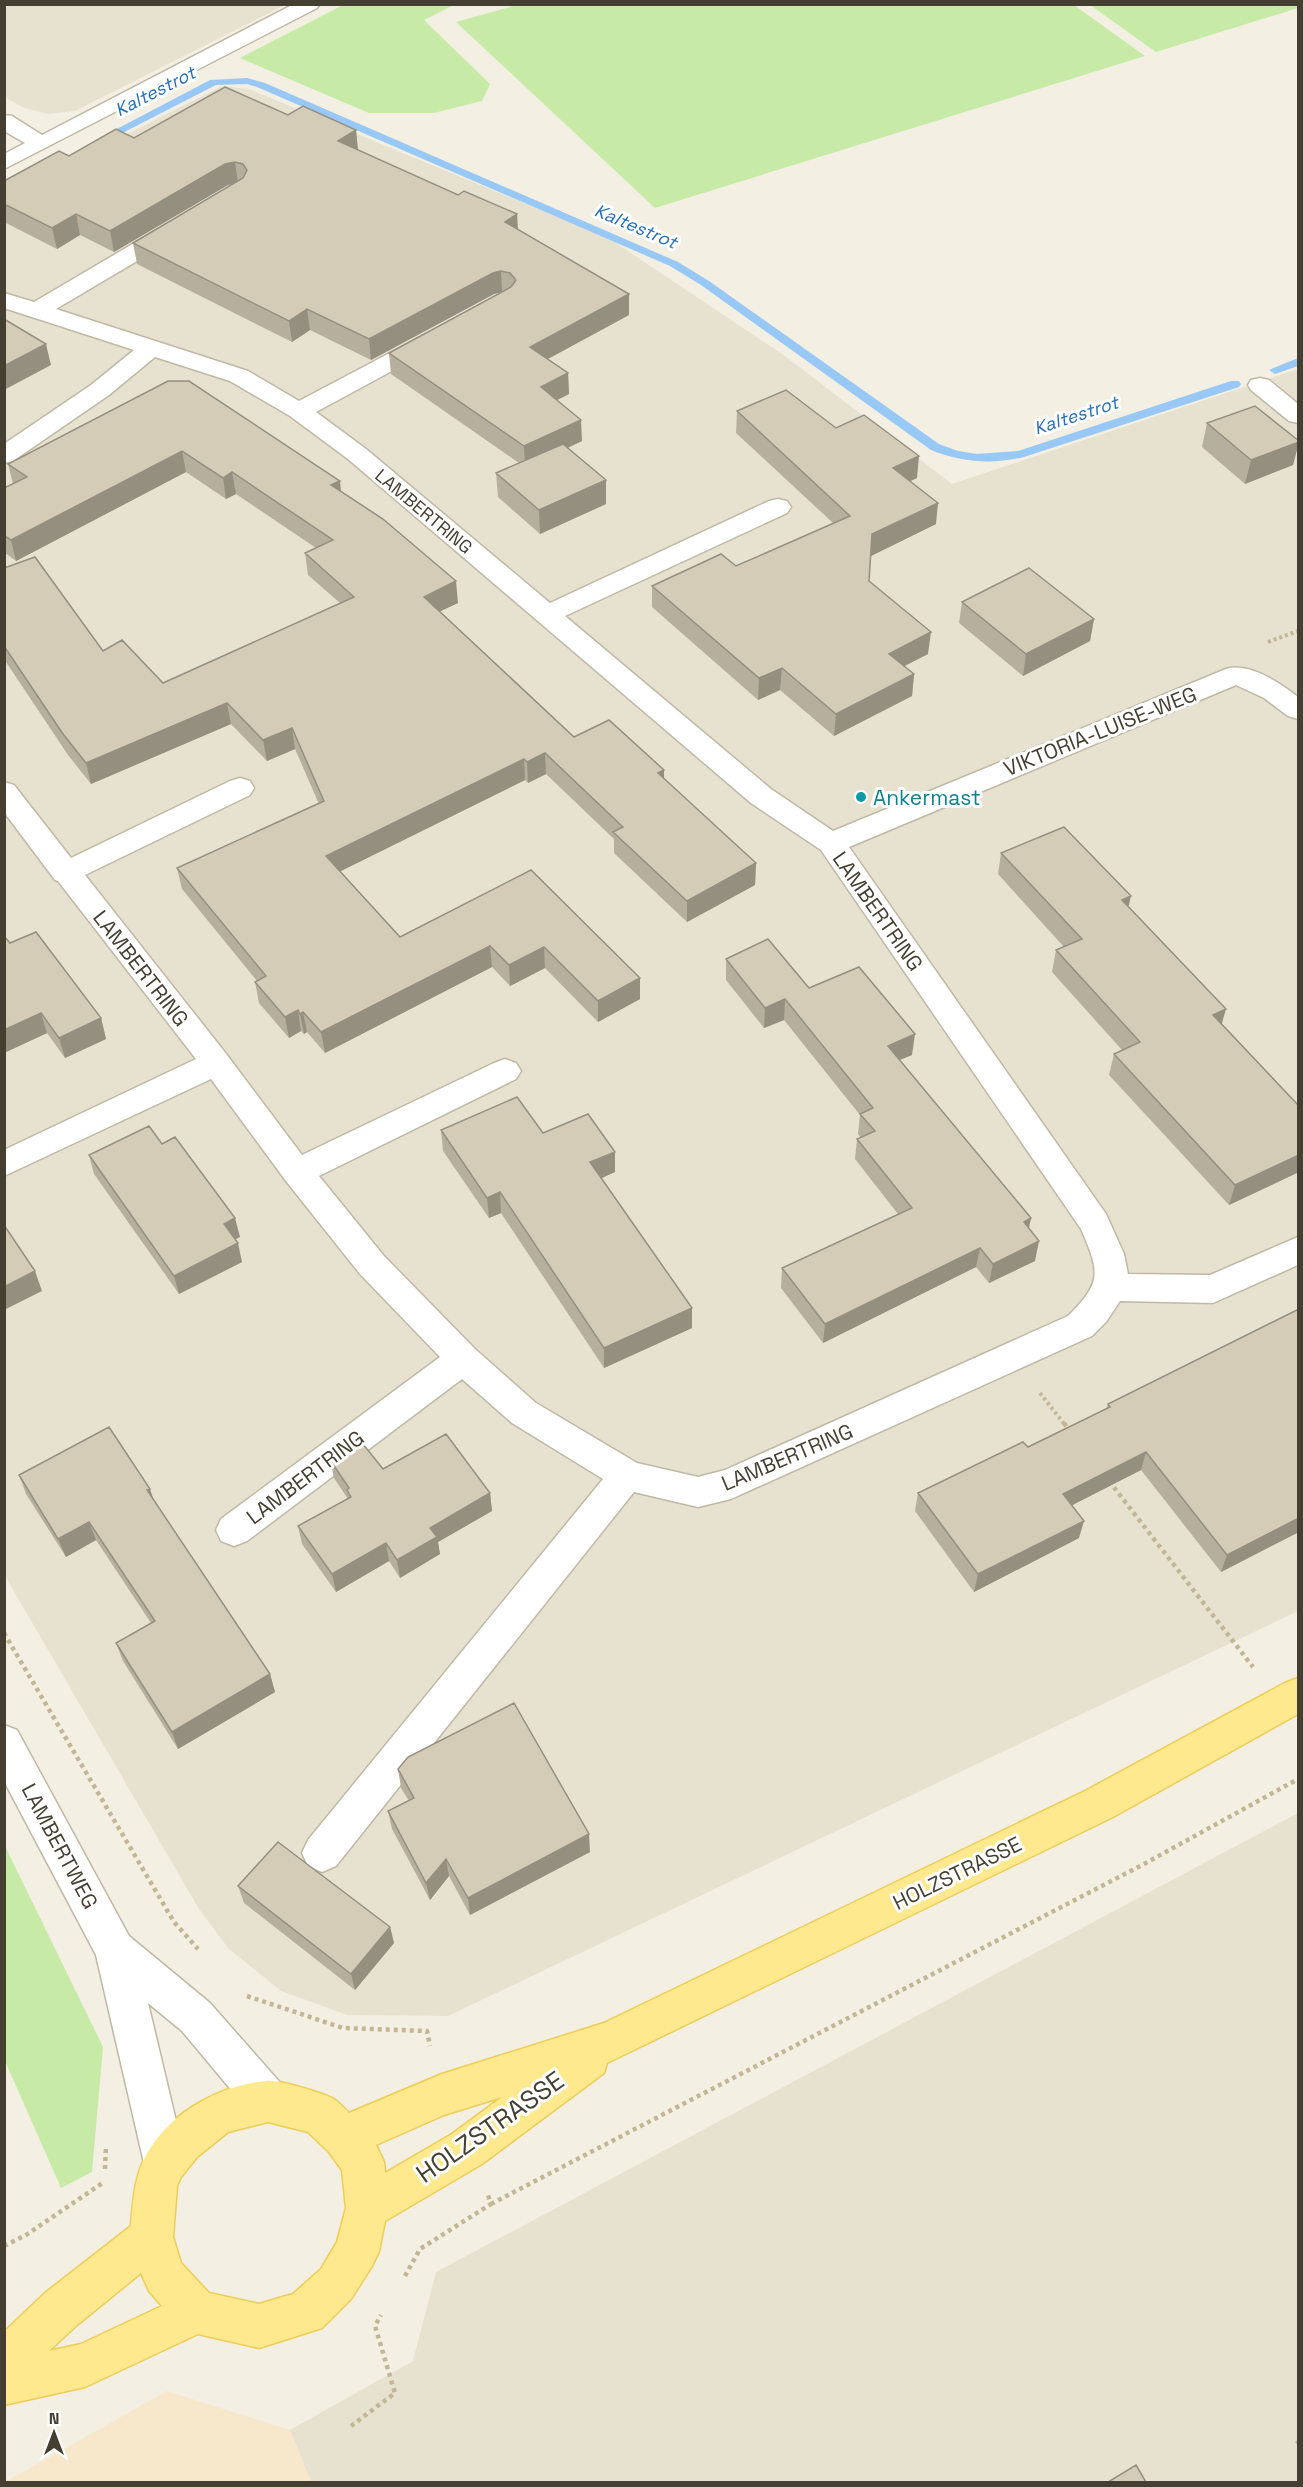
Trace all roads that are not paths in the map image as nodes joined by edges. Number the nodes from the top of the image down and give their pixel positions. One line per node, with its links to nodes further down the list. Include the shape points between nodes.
1 (310, 4): 3 (street)
2 (4, 122): 3 (street)
3 (40, 143): 4 (street)
4 (4, 163)
5 (187, 222): 7 (street)
6 (4, 300): 7 (street, LAMBERTRING)
7 (38, 310): 9 (street, LAMBERTRING)
8 (452, 329): 11 (street)
9 (152, 347): 11 (street, LAMBERTRING, via 239,376); 13 (street, via 100,390)
10 (1260, 385): 12 (street)
11 (299, 411): 15 (street, LAMBERTRING, via 357,454)
12 (1299, 416)
13 (4, 456)
14 (778, 507): 15 (street)
15 (546, 615): 19 (street, LAMBERTRING, via 761,796)
16 (1299, 710): 19 (street, VIKTORIA-LUISE-WEG, via 1274,692 1236,675)
17 (240, 788): 20 (street)
18 (4, 792): 20 (street, LAMBERTRING)
19 (831, 843): 26 (street, LAMBERTRING, via 1094,1223 1110,1258)
20 (65, 873): 21 (street, LAMBERTRING)
21 (216, 1063): 23 (street); 24 (street, LAMBERTRING)
22 (505, 1071): 24 (street)
23 (4, 1164)
24 (297, 1172): 27 (street, LAMBERTRING, via 372,1265)
25 (1299, 1250): 26 (street, via 1213,1289)
26 (1111, 1287): 28 (street, LAMBERTRING, via 1097,1310 1080,1326 730,1484 698,1492)
27 (463, 1359): 28 (street, LAMBERTRING, via 524,1413); 29 (street, LAMBERTRING)
28 (627, 1475): 32 (street)
29 (234, 1530)
30 (1290, 1699): 34 (main road, HOLZSTRASSE, via 1099,1804)
31 (4, 1742): 33 (street, LAMBERTWEG)
32 (322, 1853)
33 (115, 1950): 35 (street, LAMBERTWEG, via 196,2017); 37 (street, LAMBERTWEG)
34 (610, 2042): 36 (main road, HOLZSTRASSE, via 442,2095); 38 (main road, HOLZSTRASSE, via 467,2149)
35 (268, 2101): 36 (main road, via 319,2114); 37 (main road, via 217,2114 182,2142)
36 (344, 2137): 38 (main road, via 363,2162)
37 (165, 2163): 39 (main road, via 156,2186)
38 (367, 2208): 40 (main road, via 357,2251 336,2284 306,2312 259,2326)
39 (151, 2238): 40 (main road, via 164,2276); 41 (main road, via 61,2309)
40 (197, 2312): 42 (main road, via 84,2366)
41 (4, 2363)
42 (4, 2383)

